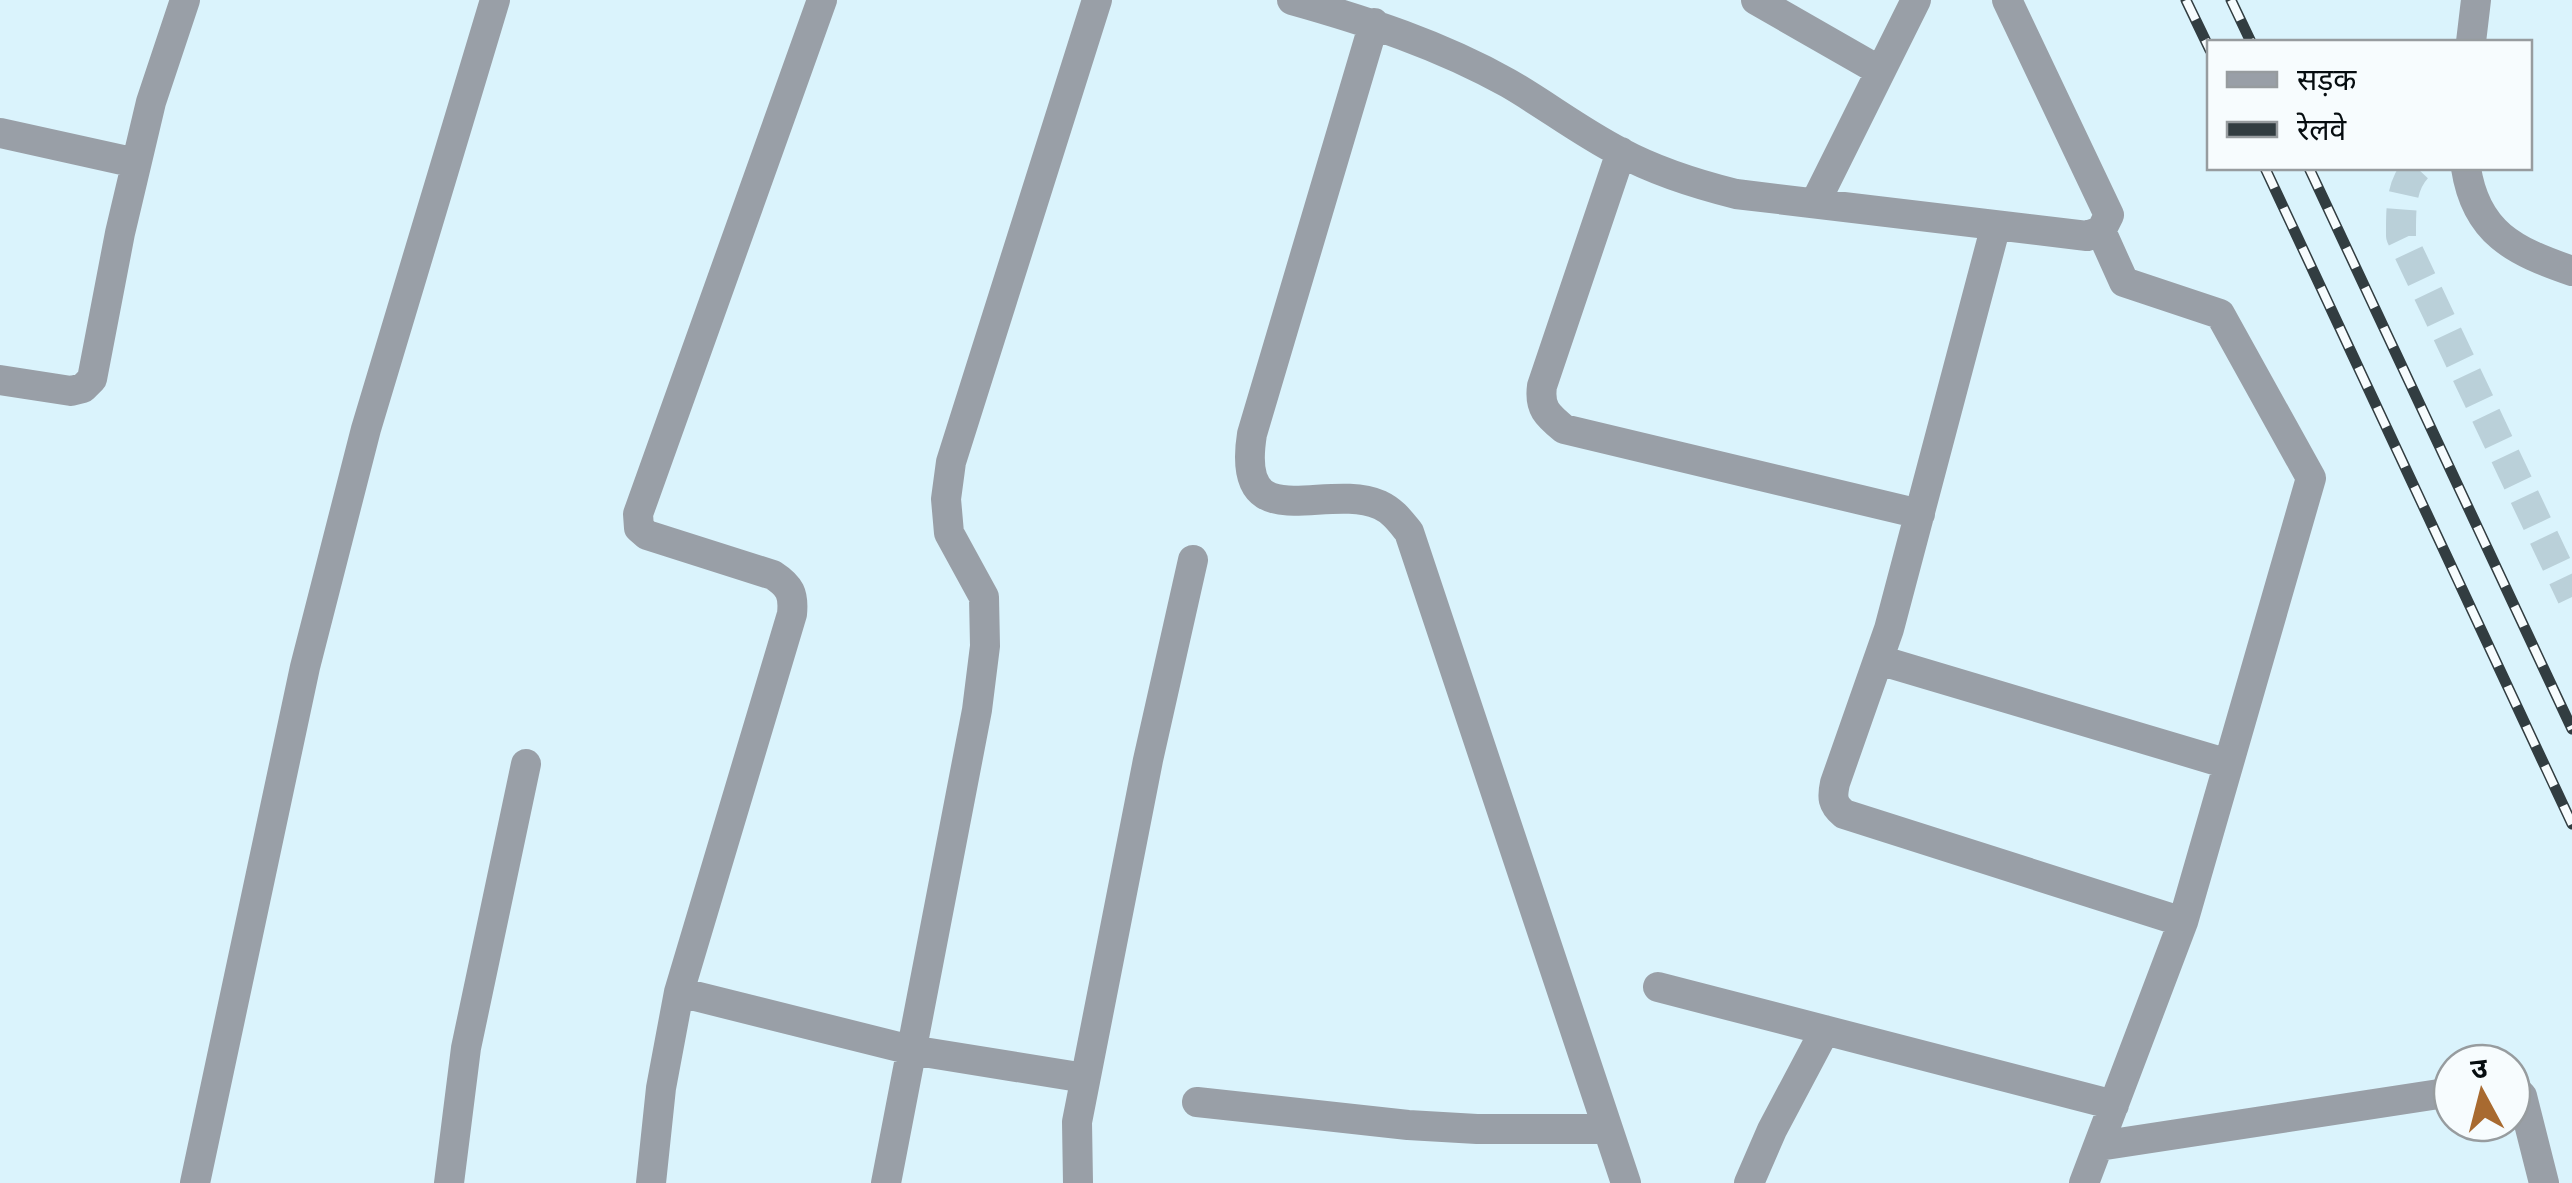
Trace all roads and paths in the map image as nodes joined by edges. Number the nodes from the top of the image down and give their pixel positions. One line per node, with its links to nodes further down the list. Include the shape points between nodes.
1 (185, 0): 15 (street)
2 (495, 0): 39 (street, via 366,429 304,666)
3 (822, 0): 29 (street, via 638,514 647,535 773,575 794,598)
4 (1097, 0): 31 (street, via 951,462 950,534 984,597 985,646)
5 (1292, 0): 10 (street)
6 (1756, 0): 12 (street)
7 (1916, 0): 12 (street)
8 (2007, 0): 19 (street, via 2109,215)
9 (2476, 0): 11 (street)
10 (1374, 23): 14 (street, via 1506,82); 36 (street, via 1248,462 1263,495 1281,502 1376,503 1408,532)
11 (2472, 40)
12 (1880, 71): 17 (street)
13 (0, 134): 15 (street)
14 (1620, 152): 17 (street, via 1686,182); 22 (street, via 1542,386 1544,412 1564,429)
15 (136, 163): 21 (street, via 92,379 71,390)
16 (2466, 170): 20 (street, via 2471,197 2496,234)
17 (1815, 203): 18 (street)
18 (1996, 225): 19 (street, via 2087,236); 22 (street)
19 (2101, 231): 26 (street, via 2124,282 2220,314 2311,478)
20 (2572, 271)
21 (0, 380)
22 (1920, 514): 24 (street)
23 (1194, 560): 32 (street)
24 (1879, 660): 26 (street); 27 (street, via 1832,796 1844,814)
25 (526, 764): 40 (street, via 466,1048)
26 (2228, 764): 27 (street)
27 (2183, 922): 35 (street)
28 (1658, 988): 30 (street)
29 (679, 992): 31 (street); 41 (street)
30 (1825, 1030): 35 (street); 45 (street)
31 (911, 1050): 32 (street); 42 (street)
32 (1085, 1078): 43 (street, via 1077,1122)
33 (2432, 1095): 38 (street)
34 (1197, 1102): 36 (street, via 1408,1125)
35 (2114, 1105): 38 (street)
36 (1608, 1129): 44 (street)
37 (2532, 1136): 47 (street)
38 (2098, 1146): 46 (street)
39 (195, 1183)
40 (449, 1183)
41 (651, 1183)
42 (886, 1183)
43 (1078, 1183)
44 (1626, 1183)
45 (1749, 1183)
46 (2084, 1183)
47 (2544, 1183)

